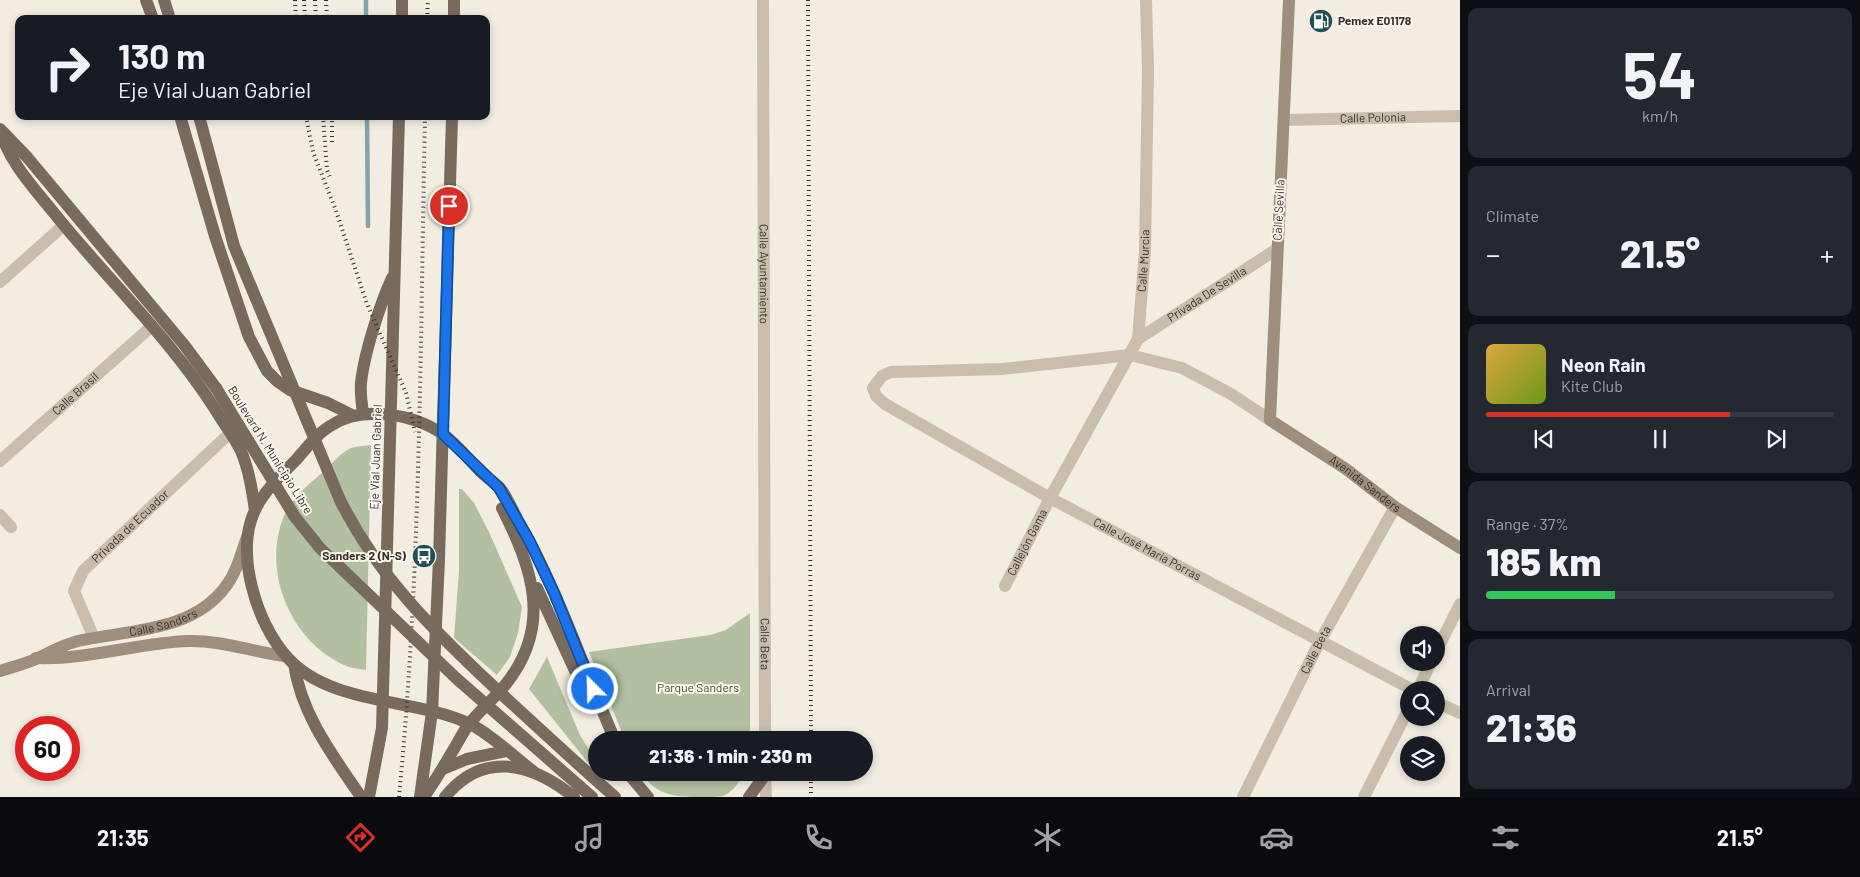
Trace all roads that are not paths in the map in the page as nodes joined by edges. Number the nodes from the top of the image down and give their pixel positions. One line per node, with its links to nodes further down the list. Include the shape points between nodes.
1 (146, 0): 8 (main road)
2 (164, 0): 9 (main road)
3 (402, 0): 10 (main road)
4 (454, 0): 11 (main road)
5 (763, 0): 40 (street, Calle Ayuntamiento)
6 (1146, 0): 24 (street, Calle Murcia, via 1145,251)
7 (1289, 0): 17 (main road, Calle Sevilla)
8 (152, 15)
9 (169, 15)
10 (402, 15)
11 (454, 15)
12 (1460, 116): 17 (street, Calle Polonia)
13 (181, 120): 26 (main road, via 215,236 249,336 262,363 276,381 290,390)
14 (200, 120): 74 (main road, bridge, via 234,246 340,500 359,534 378,564 422,618)
15 (399, 120): 21 (main road, Eje Vial Juan Gabriel)
16 (452, 120): 30 (main road)
17 (1284, 120): 20 (main road, Calle Sevilla)
18 (0, 130): 19 (main road, via 8,154); 73 (main road, Boulevard N. Municipio Libre, bridge, via 27,157 190,353 216,388 295,518 320,548 451,672)
19 (64, 225): 22 (street); 23 (main road)
20 (1277, 249): 24 (street, Privada De Sevilla); 28 (main road, Calle Sevilla)
21 (394, 273): 26 (main road, via 384,296 363,372); 27 (main road, Eje Vial Juan Gabriel)
22 (0, 282)
23 (152, 326): 29 (main road, via 186,366); 31 (street, Calle Brasil)
24 (1138, 339): 25 (street, Calle Murcia)
25 (1130, 355): 28 (street, via 1182,368); 33 (street, Calle Murcia); 33 (street, Calle José María Porras, via 1002,369 891,372 882,376 874,388 876,396 885,404)
26 (358, 415): 27 (main road); 35 (main road, via 332,424 271,486)
27 (390, 416): 30 (main road, via 420,423); 51 (main road, Eje Vial Juan Gabriel)
28 (1270, 420): 34 (main road, Avenida Sanders, via 1346,469)
29 (230, 433): 35 (main road, via 250,480); 45 (street, Privada de Ecuador, via 84,571 74,591)
30 (443, 434): 32 (main road); 53 (main road)
31 (0, 462)
32 (482, 473): 41 (main road, via 517,538); 58 (main road, via 499,488 530,542)
33 (1050, 498): 42 (street, Callejón Gama); 46 (street, Calle José María Porras)
34 (1395, 506): 39 (main road, Avenida Sanders); 46 (street, Calle Beta)
35 (255, 510): 38 (main road)
36 (0, 515): 37 (street)
37 (10, 527)
38 (249, 533): 45 (main road, Calle Sanders, via 227,586 199,612 161,625); 48 (main road, via 248,562 254,595 261,616)
39 (1460, 546)
40 (766, 548): 59 (street, Calle Beta)
41 (529, 572): 55 (main road, via 535,605 526,653 507,684); 57 (main road)
42 (1005, 586)
43 (1460, 604): 44 (street)
44 (1445, 634)
45 (94, 638): 47 (main road, Calle Sanders, via 62,645)
46 (1320, 641): 50 (street, Calle José María Porras); 66 (street, Calle Beta)
47 (36, 658): 48 (main road, Calle Sanders, via 64,658 188,641 235,646); 49 (main road, Calle Sanders)
48 (290, 660): 51 (main road, via 343,691); 67 (main road, via 309,717)
49 (0, 671)
50 (1400, 684)
51 (382, 700): 53 (main road); 68 (main road, Eje Vial Juan Gabriel, via 382,728)
52 (1445, 706): 54 (street)
53 (432, 712): 55 (main road); 69 (main road)
54 (1460, 713)
55 (470, 723): 60 (main road); 61 (main road)
56 (1400, 726): 78 (street)
57 (603, 731)
58 (611, 731)
59 (765, 731)
60 (506, 751): 61 (main road, via 467,759); 71 (main road)
61 (443, 769): 69 (main road)
62 (635, 781): 75 (main road)
63 (640, 781): 75 (main road)
64 (760, 781): 76 (main road)
65 (765, 781): 77 (street)
66 (1246, 796)
67 (361, 797)
68 (369, 797)
69 (422, 797)
70 (445, 797): 72 (main road, bridge, via 456,784 475,771 498,767 518,768 544,776)
71 (566, 797)
72 (574, 797)
73 (592, 797)
74 (615, 797)
75 (650, 797)
76 (749, 797)
77 (766, 797)
78 (1364, 797)

